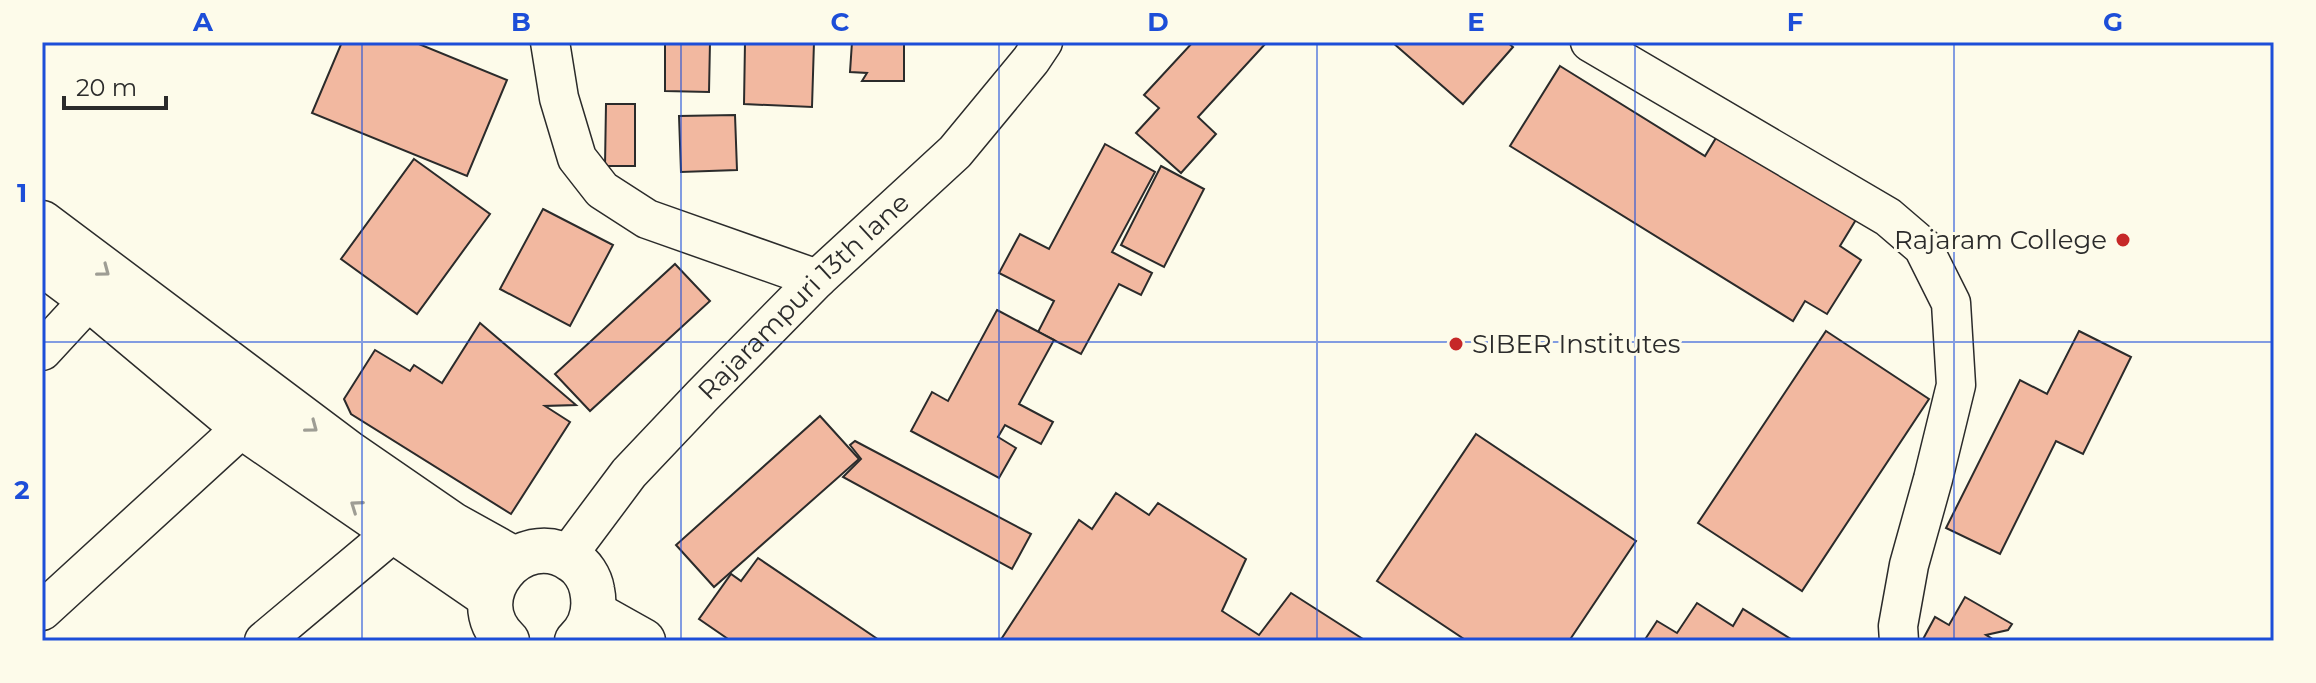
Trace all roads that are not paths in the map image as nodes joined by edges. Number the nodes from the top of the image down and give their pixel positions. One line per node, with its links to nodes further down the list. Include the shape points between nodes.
1 (550, 42): 6 (street, via 577,158 602,190 647,219)
2 (1043, 42): 6 (street, Rajarampuri 13th lane, via 955,152)
3 (1590, 42): 18 (street, via 1888,217 1923,247 1951,303 1956,385 1909,565)
4 (42, 223): 12 (main road, one-way to 12, via 347,452 453,525)
5 (42, 263): 7 (main road)
6 (817, 279): 11 (street, Rajarampuri 13th lane, via 629,473)
7 (90, 299): 8 (street); 9 (main road)
8 (42, 351)
9 (243, 427): 10 (main road, one-way to 9); 13 (street)
10 (394, 532): 15 (main road); 16 (street)
11 (567, 556): 12 (main road, via 543,550); 14 (main road, via 591,585 594,600)
12 (514, 559): 15 (main road, via 494,582)
13 (42, 611)
14 (585, 627): 17 (main road)
15 (499, 628)
16 (264, 641)
17 (643, 641)
18 (1899, 641)

